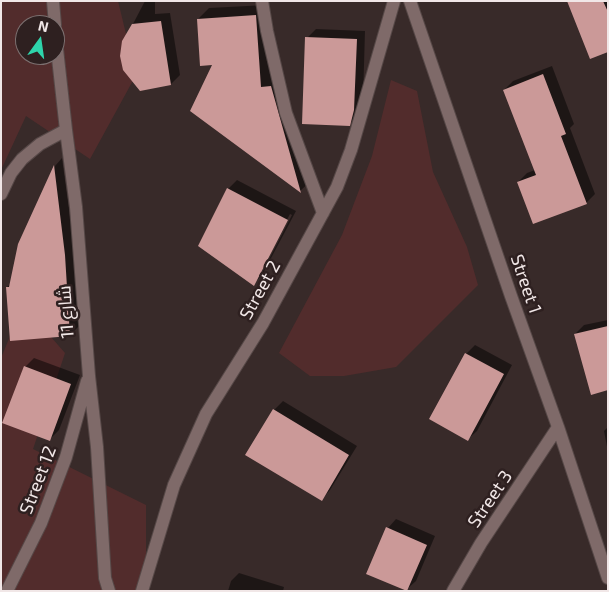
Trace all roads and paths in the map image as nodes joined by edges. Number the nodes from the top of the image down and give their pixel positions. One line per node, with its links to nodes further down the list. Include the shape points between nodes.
1 (53, 1): 5 (street)
2 (262, 1): 9 (street, via 286,113)
3 (394, 1): 9 (street, Street 2, via 351,150)
4 (410, 1): 11 (street, Street 1)
5 (54, 15)
6 (59, 65): 7 (street, شارع 11)
7 (66, 130): 8 (street, via 40,144 22,159); 10 (street, شارع 11, via 76,207)
8 (1, 194)
9 (323, 213): 15 (street, Street 2, via 263,322 206,414 174,485)
10 (89, 376): 13 (street, Street 12, via 63,465 41,523); 14 (street, شارع 11, via 105,578)
11 (558, 427): 12 (street, Street 1); 16 (street, Street 3)
12 (608, 578)
13 (7, 591)
14 (109, 591)
15 (142, 591)
16 (453, 591)

